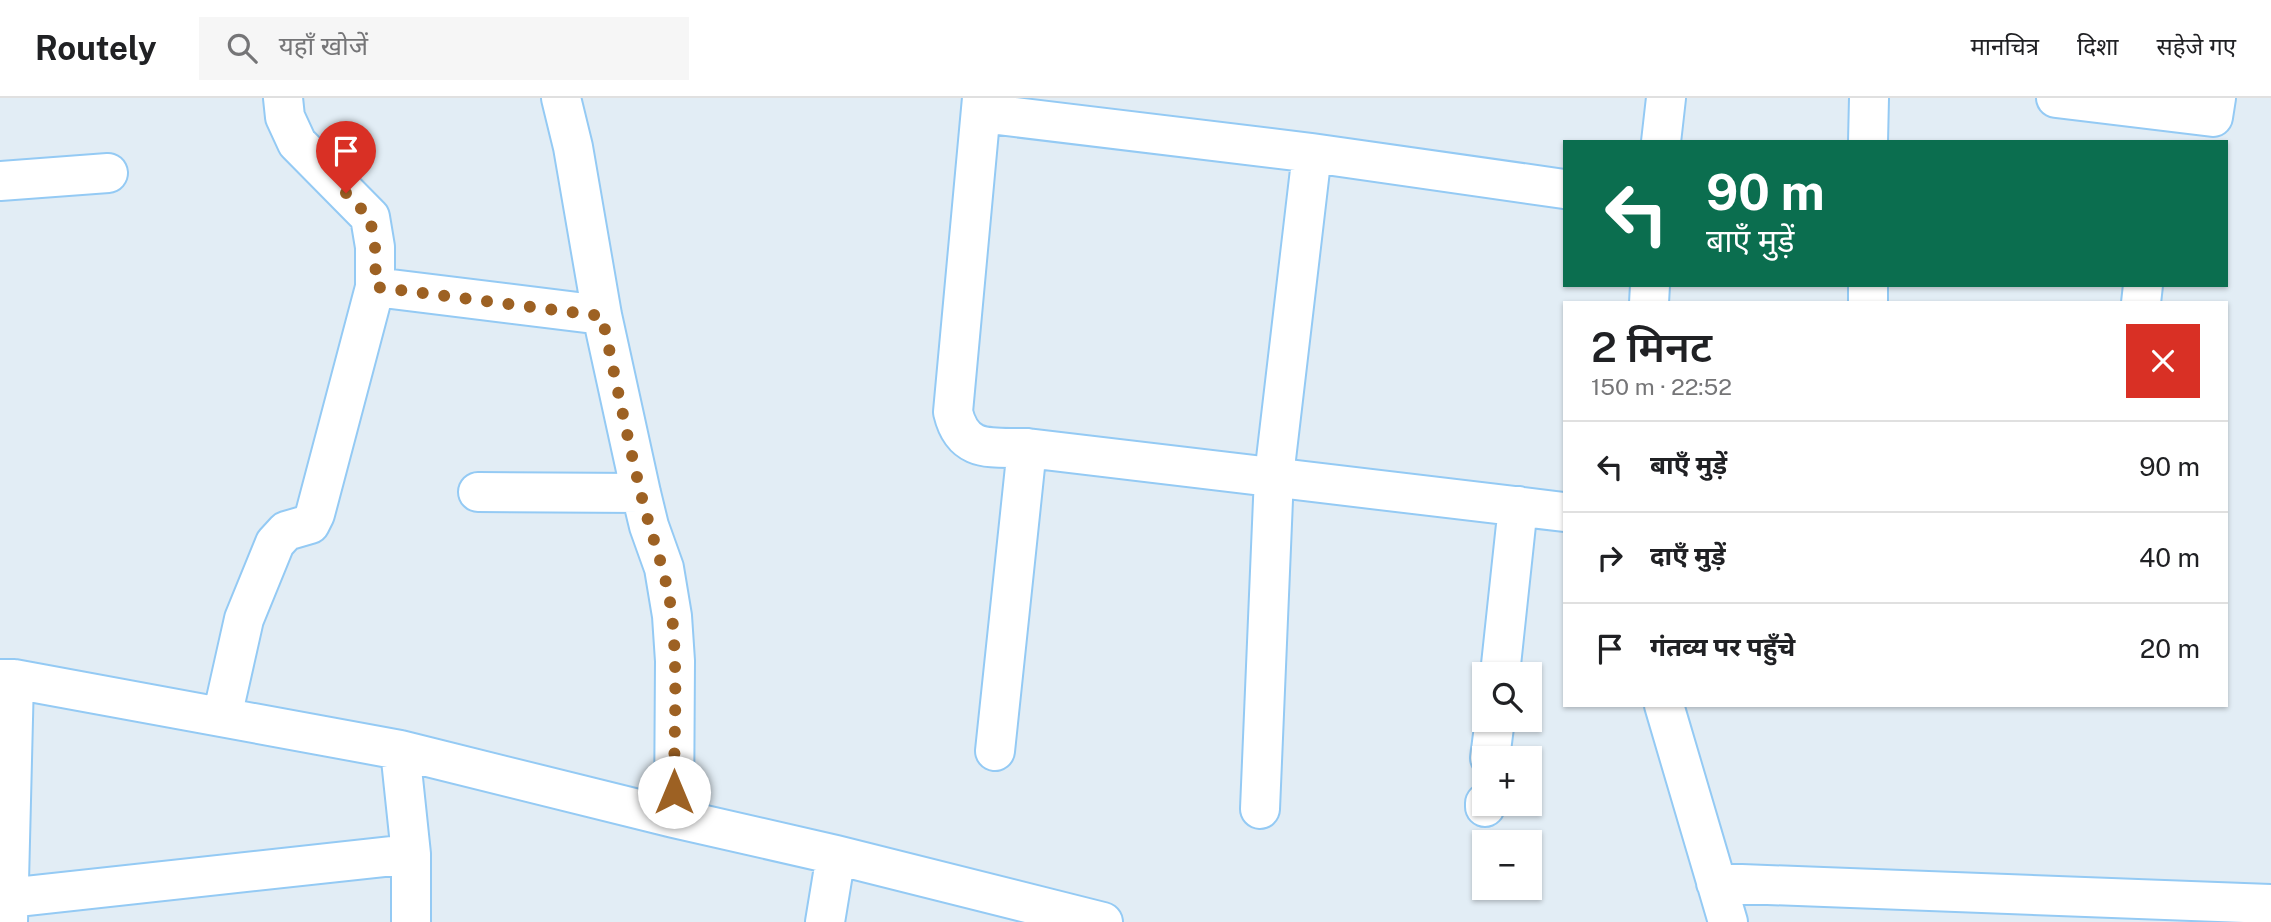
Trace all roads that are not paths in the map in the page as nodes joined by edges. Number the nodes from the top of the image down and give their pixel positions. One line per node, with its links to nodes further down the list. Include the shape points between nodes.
1 (283, 98): 15 (street, via 285,117 297,143 370,218)
2 (561, 98): 16 (street)
3 (1666, 98): 9 (street)
4 (1868, 98): 10 (street)
5 (2056, 98): 8 (street)
6 (2217, 98): 8 (street, via 2213,117)
7 (982, 105): 11 (street); 17 (street, via 953,412 962,436 973,443)
8 (2168, 127)
9 (1661, 140)
10 (1868, 140)
11 (1312, 153): 14 (street); 18 (street)
12 (108, 173): 13 (street)
13 (0, 181)
14 (1563, 189)
15 (376, 287): 16 (street); 26 (street, via 315,514 310,524 286,531 275,543 244,619)
16 (602, 316): 20 (street)
17 (1027, 448): 18 (street); 28 (street)
18 (1273, 476): 21 (street); 29 (street)
19 (478, 492): 20 (street)
20 (641, 493): 30 (street, via 664,568 672,616)
21 (1518, 506): 22 (street); 23 (street)
22 (1563, 512)
23 (1501, 662)
24 (7, 679): 26 (street); 36 (street)
25 (1665, 707): 33 (street)
26 (222, 717): 27 (street)
27 (400, 750): 30 (street); 31 (street)
28 (995, 751)
29 (1260, 809)
30 (674, 818): 32 (street)
31 (411, 854): 36 (street); 37 (street)
32 (836, 855): 35 (street); 38 (street)
33 (1716, 883): 34 (street); 40 (street)
34 (2271, 904)
35 (1013, 911): 39 (street)
36 (6, 914)
37 (411, 922)
38 (825, 922)
39 (1102, 922)
40 (1728, 922)

